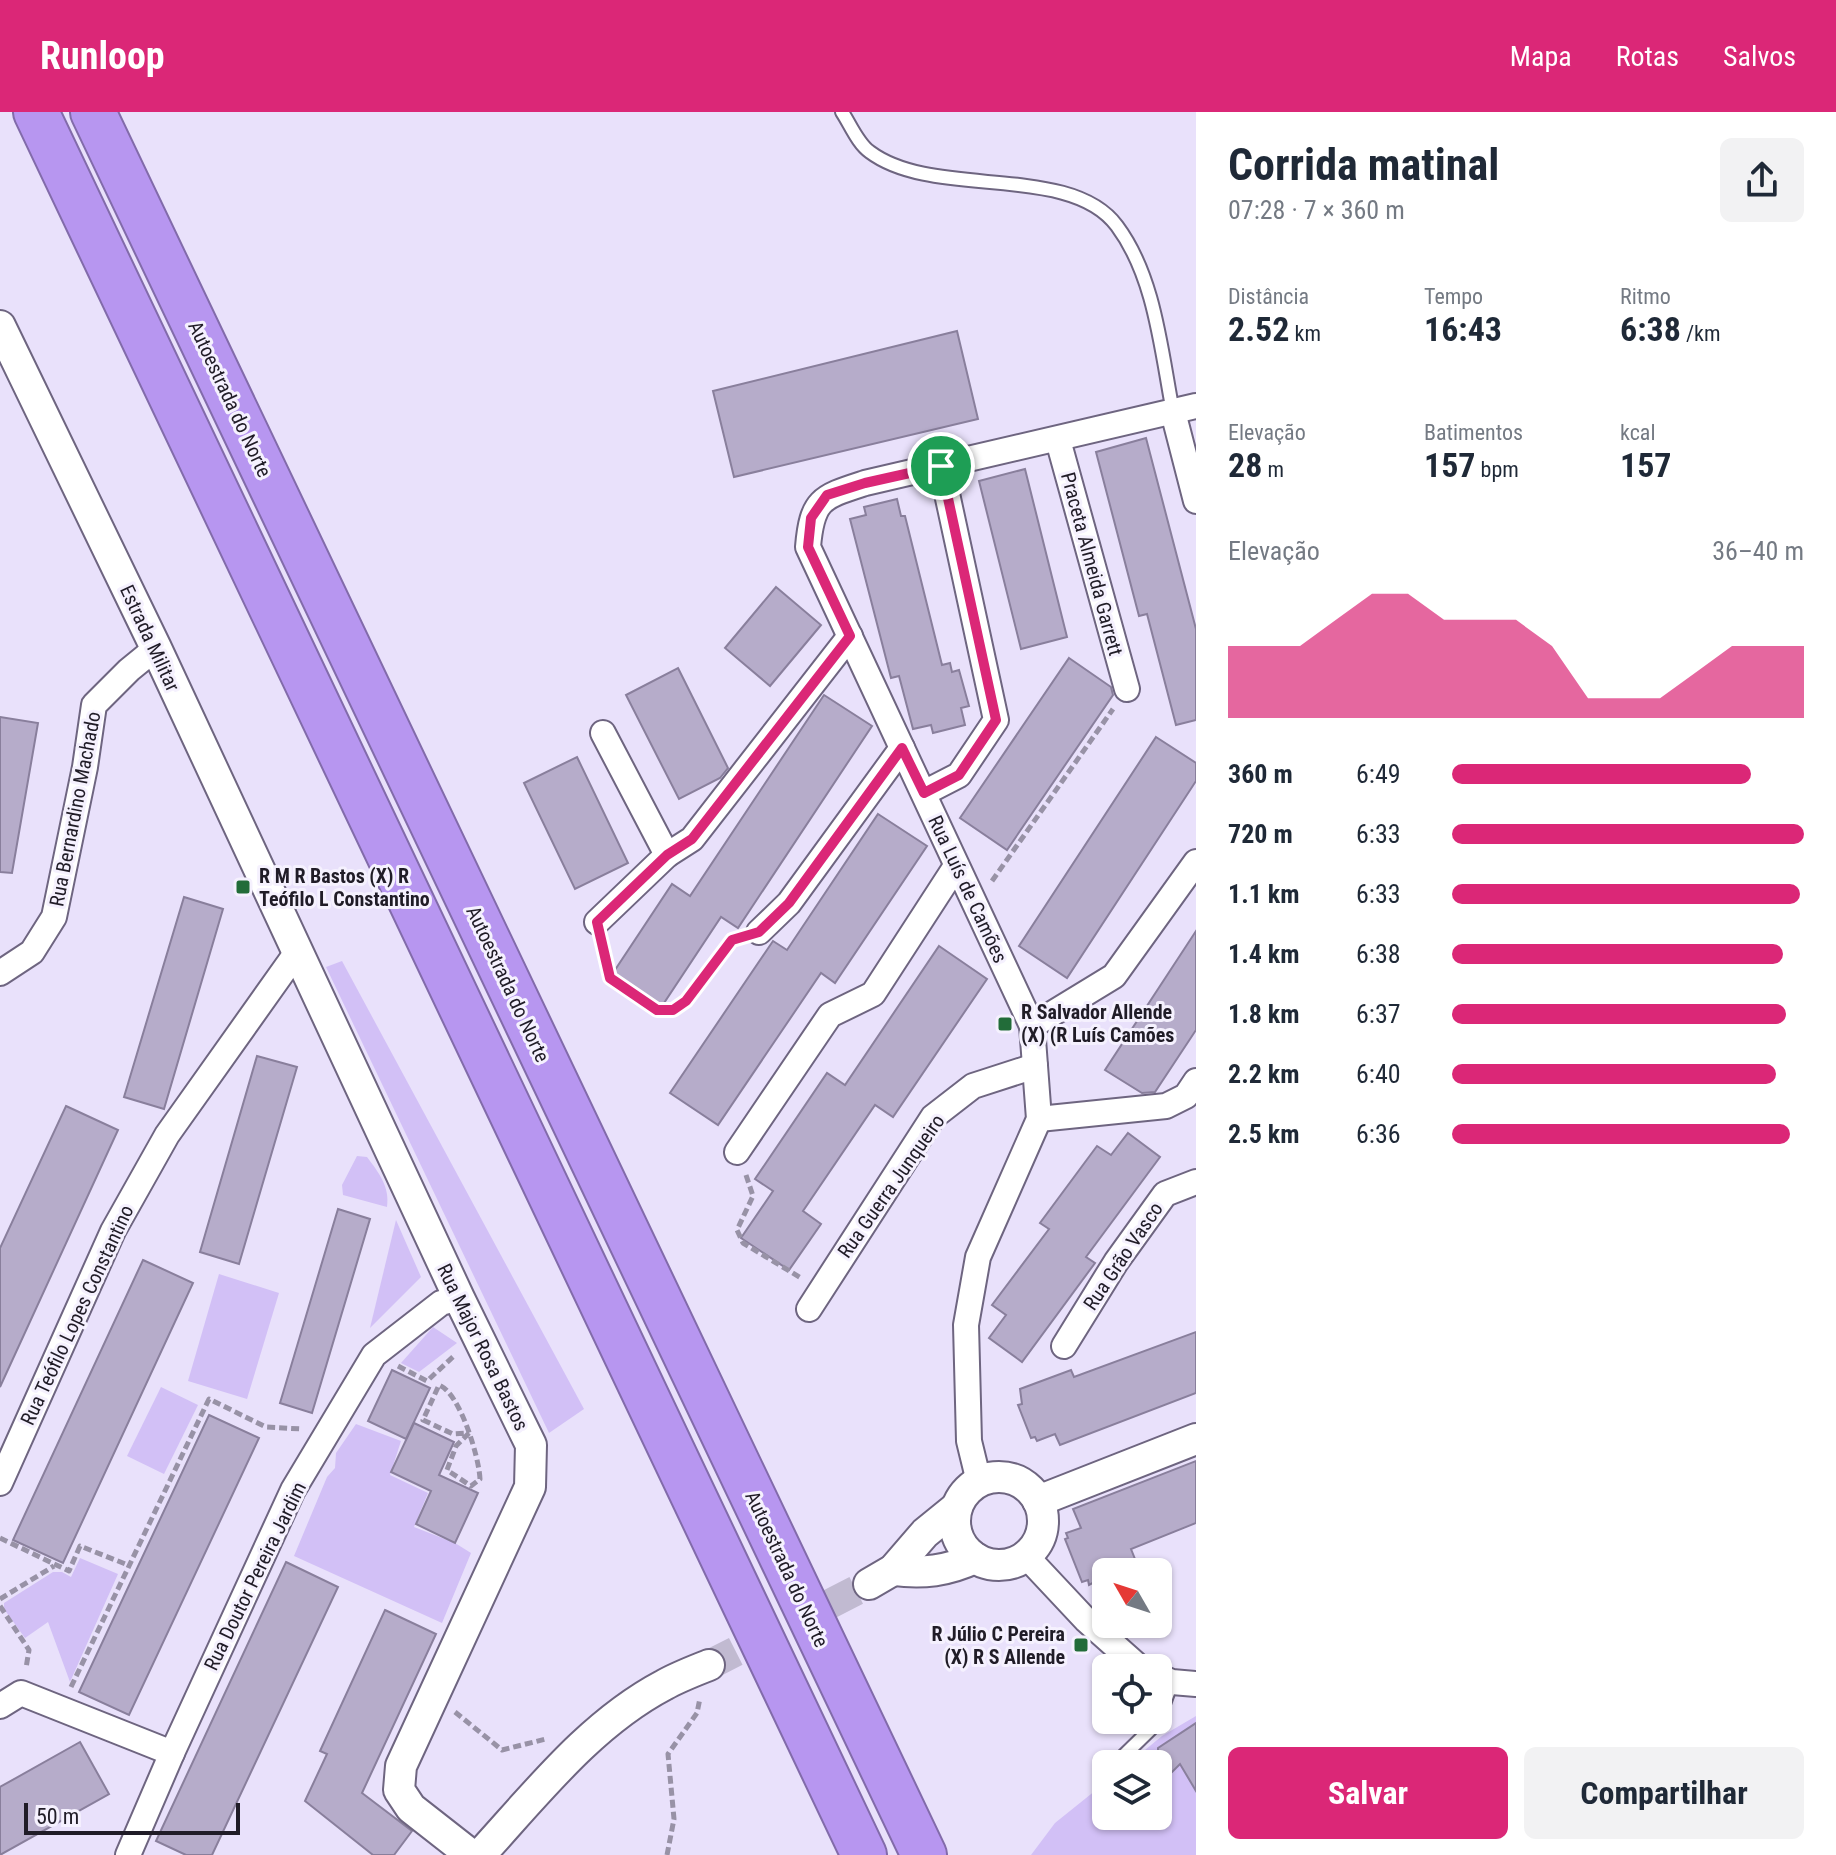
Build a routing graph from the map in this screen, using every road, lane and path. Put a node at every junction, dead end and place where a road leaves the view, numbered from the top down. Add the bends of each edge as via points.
1 (36, 112) edge
2 (93, 112) edge
3 (842, 112) edge
4 (0, 326) edge
5 (1184, 409) edge
6 (1058, 440) junction
7 (941, 466) junction
8 (1196, 501) edge
9 (850, 636) junction
10 (156, 648) junction
11 (1127, 689) joint
12 (603, 733) dead end
13 (902, 748) junction
14 (924, 793) junction
15 (667, 855) junction
16 (1196, 862) edge
17 (956, 866) junction
18 (975, 906) junction
19 (597, 922) joint
20 (759, 932) joint
21 (297, 952) junction
22 (0, 973) edge
23 (1032, 1026) junction
24 (1035, 1066) junction
25 (1196, 1081) edge
26 (1039, 1119) junction
27 (737, 1152) joint
28 (1196, 1182) edge
29 (788, 1272) dead end
30 (459, 1298) junction
31 (809, 1309) dead end
32 (479, 1340) junction
33 (1064, 1346) dead end
34 (374, 1355) junction
35 (427, 1381) junction
36 (439, 1385) junction
37 (331, 1431) junction
38 (469, 1433) junction
39 (1196, 1439) edge
40 (979, 1482) junction
41 (0, 1483) edge
42 (1038, 1501) junction
43 (957, 1507) junction
44 (0, 1538) edge
45 (1026, 1556) junction
46 (975, 1558) junction
47 (128, 1565) junction
48 (54, 1566) junction
49 (0, 1599) edge
50 (0, 1606) edge
51 (29, 1650) dead end
52 (1123, 1654) edge
53 (709, 1665) joint
54 (1175, 1681) edge
55 (433, 1694) junction
56 (0, 1706) edge
57 (60, 1710) junction
58 (554, 1737) dead end
59 (1129, 1750) edge
60 (172, 1753) junction
61 (128, 1855) edge
62 (471, 1855) edge
63 (480, 1855) edge
64 (667, 1855) edge
65 (864, 1855) edge
66 (924, 1855) edge

1 - 65 highway
2 - 66 highway, Autoestrada do Norte
3 - 5 lane via 867,151 899,169 1083,199 1115,223 1144,275
4 - 10 street, Estrada Militar
5 - 6 street, Rua Luís de Camões
5 - 8 street
6 - 7 street, Rua Luís de Camões
6 - 11 street, Praceta Almeida Garrett
7 - 9 street, Rua Luís de Camões via 827,495 811,518 808,547
7 - 14 street via 996,720 959,775
9 - 13 street, Rua Luís de Camões
9 - 15 street via 692,839
10 - 21 street, Estrada Militar
10 - 22 street, Rua Bernardino Machado via 94,705 54,917 32,952
11 - 18 path
12 - 15 street
13 - 14 street, Rua Luís de Camões
13 - 20 street via 789,903
14 - 17 street, Rua Luís de Camões
15 - 19 street
16 - 23 street via 1114,976
17 - 18 street, Rua Luís de Camões
17 - 27 street via 873,994 830,1015
18 - 23 street, Rua Luís de Camões
19 - 20 path via 610,978 657,1010 673,1010 686,1001 732,940
21 - 30 street, Rua Major Rosa Bastos
21 - 41 street, Rua Teófilo Lopes Constantino via 167,1135 113,1231
23 - 24 street, Rua Luís de Camões
24 - 26 street, Rua Luís de Camões
24 - 31 street, Rua Guerra Junqueiro via 973,1086 933,1117
25 - 26 street via 1186,1096 1166,1106
26 - 40 street, Rua Luís de Camões via 978,1257 966,1325 969,1441
27 - 29 path via 753,1196 737,1230 743,1243
28 - 33 street, Rua Grão Vasco via 1165,1194
30 - 32 street, Rua Major Rosa Bastos
30 - 34 street, Rua Doutor Pereira Jardim via 441,1303
32 - 35 path via 453,1355
32 - 55 street, Rua Major Rosa Bastos via 531,1445 530,1487
34 - 35 path
34 - 37 street, Rua Doutor Pereira Jardim
35 - 36 path
36 - 38 path via 446,1388
36 - 38 path via 423,1420 453,1434
37 - 47 path via 266,1427 209,1399
37 - 60 street, Rua Doutor Pereira Jardim via 293,1490
38 - 38 path via 480,1458 480,1479 471,1486 447,1470 456,1446
39 - 42 street
40 - 42 street via 1006,1478 1030,1490
40 - 43 street
42 - 45 street via 1040,1537
43 - 46 street via 955,1530
43 - 46 street via 881,1577 924,1574
44 - 48 path
45 - 46 street via 1000,1565
45 - 52 street
47 - 48 path via 80,1546 69,1571
47 - 57 path
48 - 49 path
50 - 51 path
53 - 63 street via 663,1685 581,1747
53 - 64 path via 697,1713 668,1754 674,1819
54 - 59 lane via 1157,1723
55 - 58 path via 502,1750
55 - 62 street, Rua Major Rosa Bastos via 401,1766 399,1790 411,1808
56 - 57 street via 21,1693
57 - 60 street
60 - 61 street, Rua Doutor Pereira Jardim

